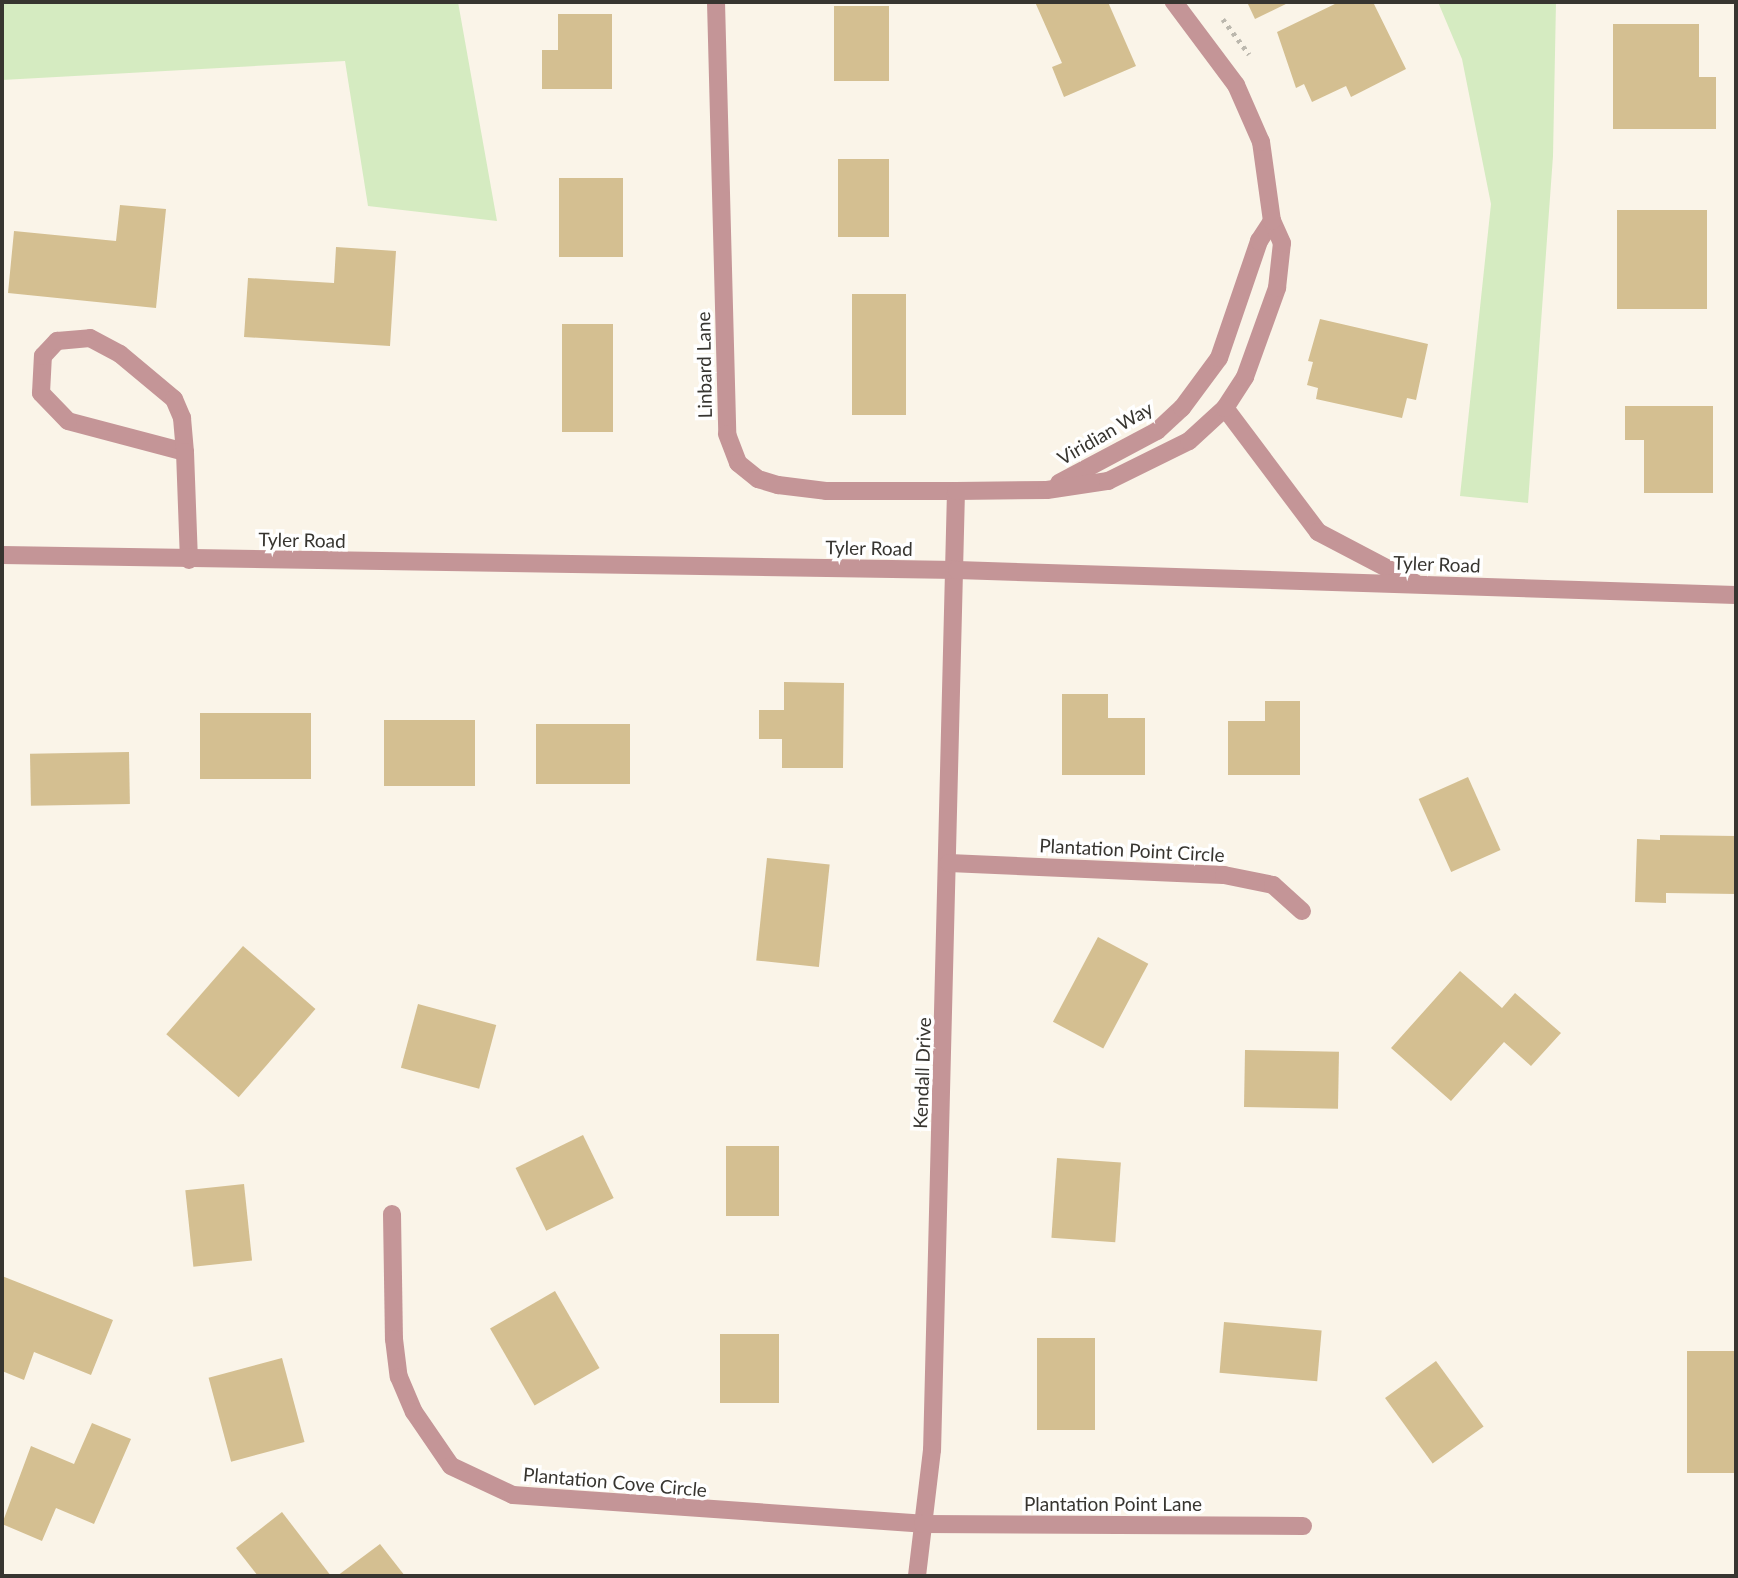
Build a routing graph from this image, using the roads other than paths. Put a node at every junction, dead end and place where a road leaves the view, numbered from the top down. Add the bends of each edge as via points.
1 (716, 2) edge
2 (1174, 2) edge
3 (1272, 222) junction
4 (1225, 408) junction
5 (185, 452) junction
6 (1047, 490) junction
7 (956, 491) junction
8 (2, 555) edge
9 (190, 560) junction
10 (957, 570) junction
11 (1418, 585) junction
12 (1736, 595) edge
13 (949, 863) junction
14 (1303, 911) dead end
15 (392, 1214) dead end
16 (923, 1524) junction
17 (1303, 1526) dead end
18 (917, 1576) edge

1 - 7 street, Linbard Lane via 727,434 738,463 758,479 778,485 825,491
2 - 3 street, Viridian Way via 1237,85 1261,142
3 - 4 street, Viridian Way via 1282,243 1277,288 1245,377
3 - 6 street, Viridian Way via 1259,241 1219,358 1182,408 1157,431
4 - 6 street, Viridian Way via 1189,441 1151,464 1108,481
4 - 11 street via 1318,532
5 - 5 street via 174,399 120,354 90,338 57,341 43,356 41,393 68,421
5 - 9 street
6 - 7 street, Viridian Way
7 - 10 street
8 - 9 street, Tyler Road
9 - 10 street, Tyler Road
10 - 11 street, Tyler Road
10 - 13 street, Kendall Drive
11 - 12 street, Tyler Road
13 - 14 street, Plantation Point Circle via 1224,875 1273,884
13 - 16 street, Kendall Drive via 932,1450
15 - 16 street, Plantation Cove Circle via 399,1377 414,1412 451,1466 513,1495
16 - 17 street, Plantation Point Lane
16 - 18 street, Kendall Drive

